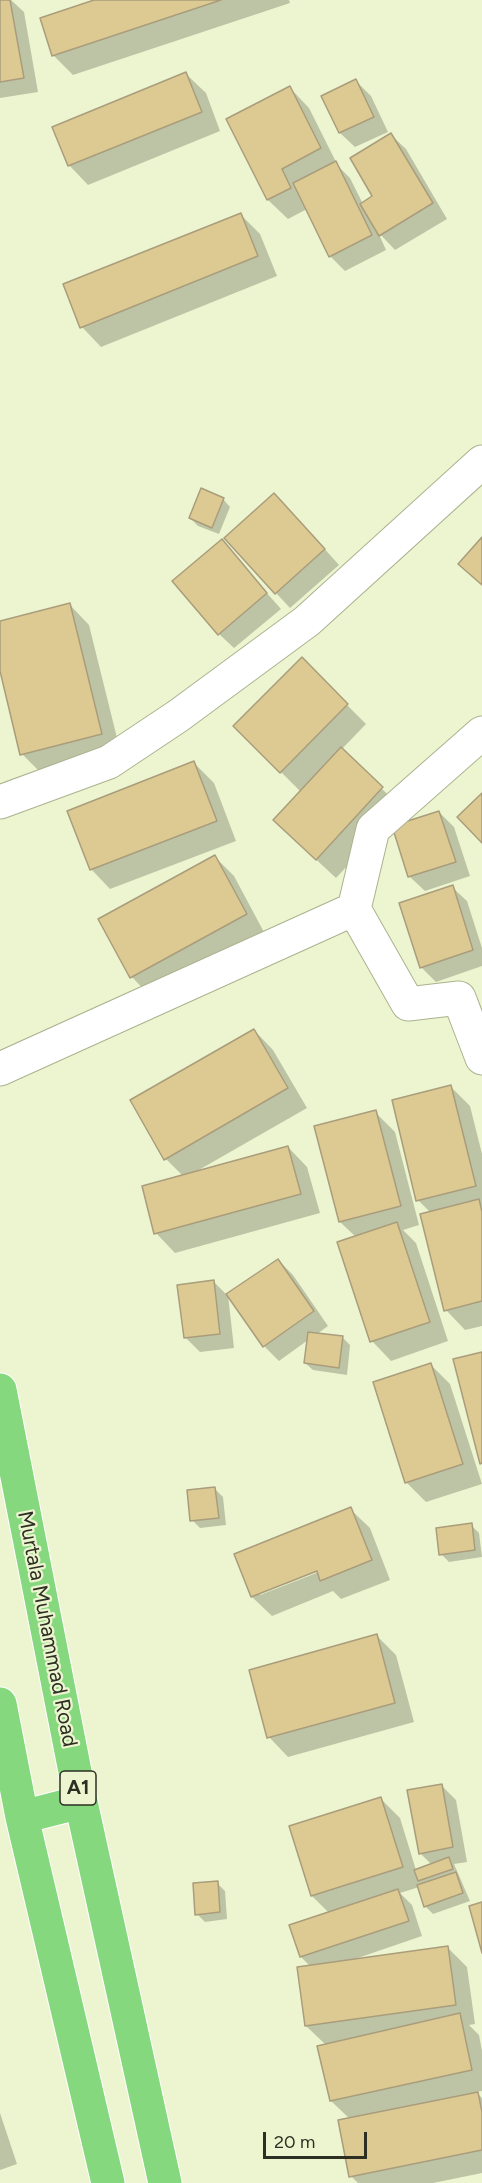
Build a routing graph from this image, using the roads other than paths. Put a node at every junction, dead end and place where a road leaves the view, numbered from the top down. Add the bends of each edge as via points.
1 (482, 462) edge
2 (482, 733) edge
3 (0, 802) edge
4 (354, 909) junction
5 (482, 1058) edge
6 (0, 1069) edge
7 (0, 1390) edge
8 (0, 1704) edge
9 (81, 1802) junction
10 (22, 1817) junction
11 (108, 2183) edge
12 (165, 2183) edge

1 - 3 street via 307,621 178,716 109,762
2 - 4 street via 373,829
4 - 5 street via 408,1004 459,998
4 - 6 street
7 - 9 highway, Murtala Muhammad Road / A1
8 - 10 highway
9 - 10 highway
9 - 12 highway, Murtala Muhammad Road / A1
10 - 11 highway

